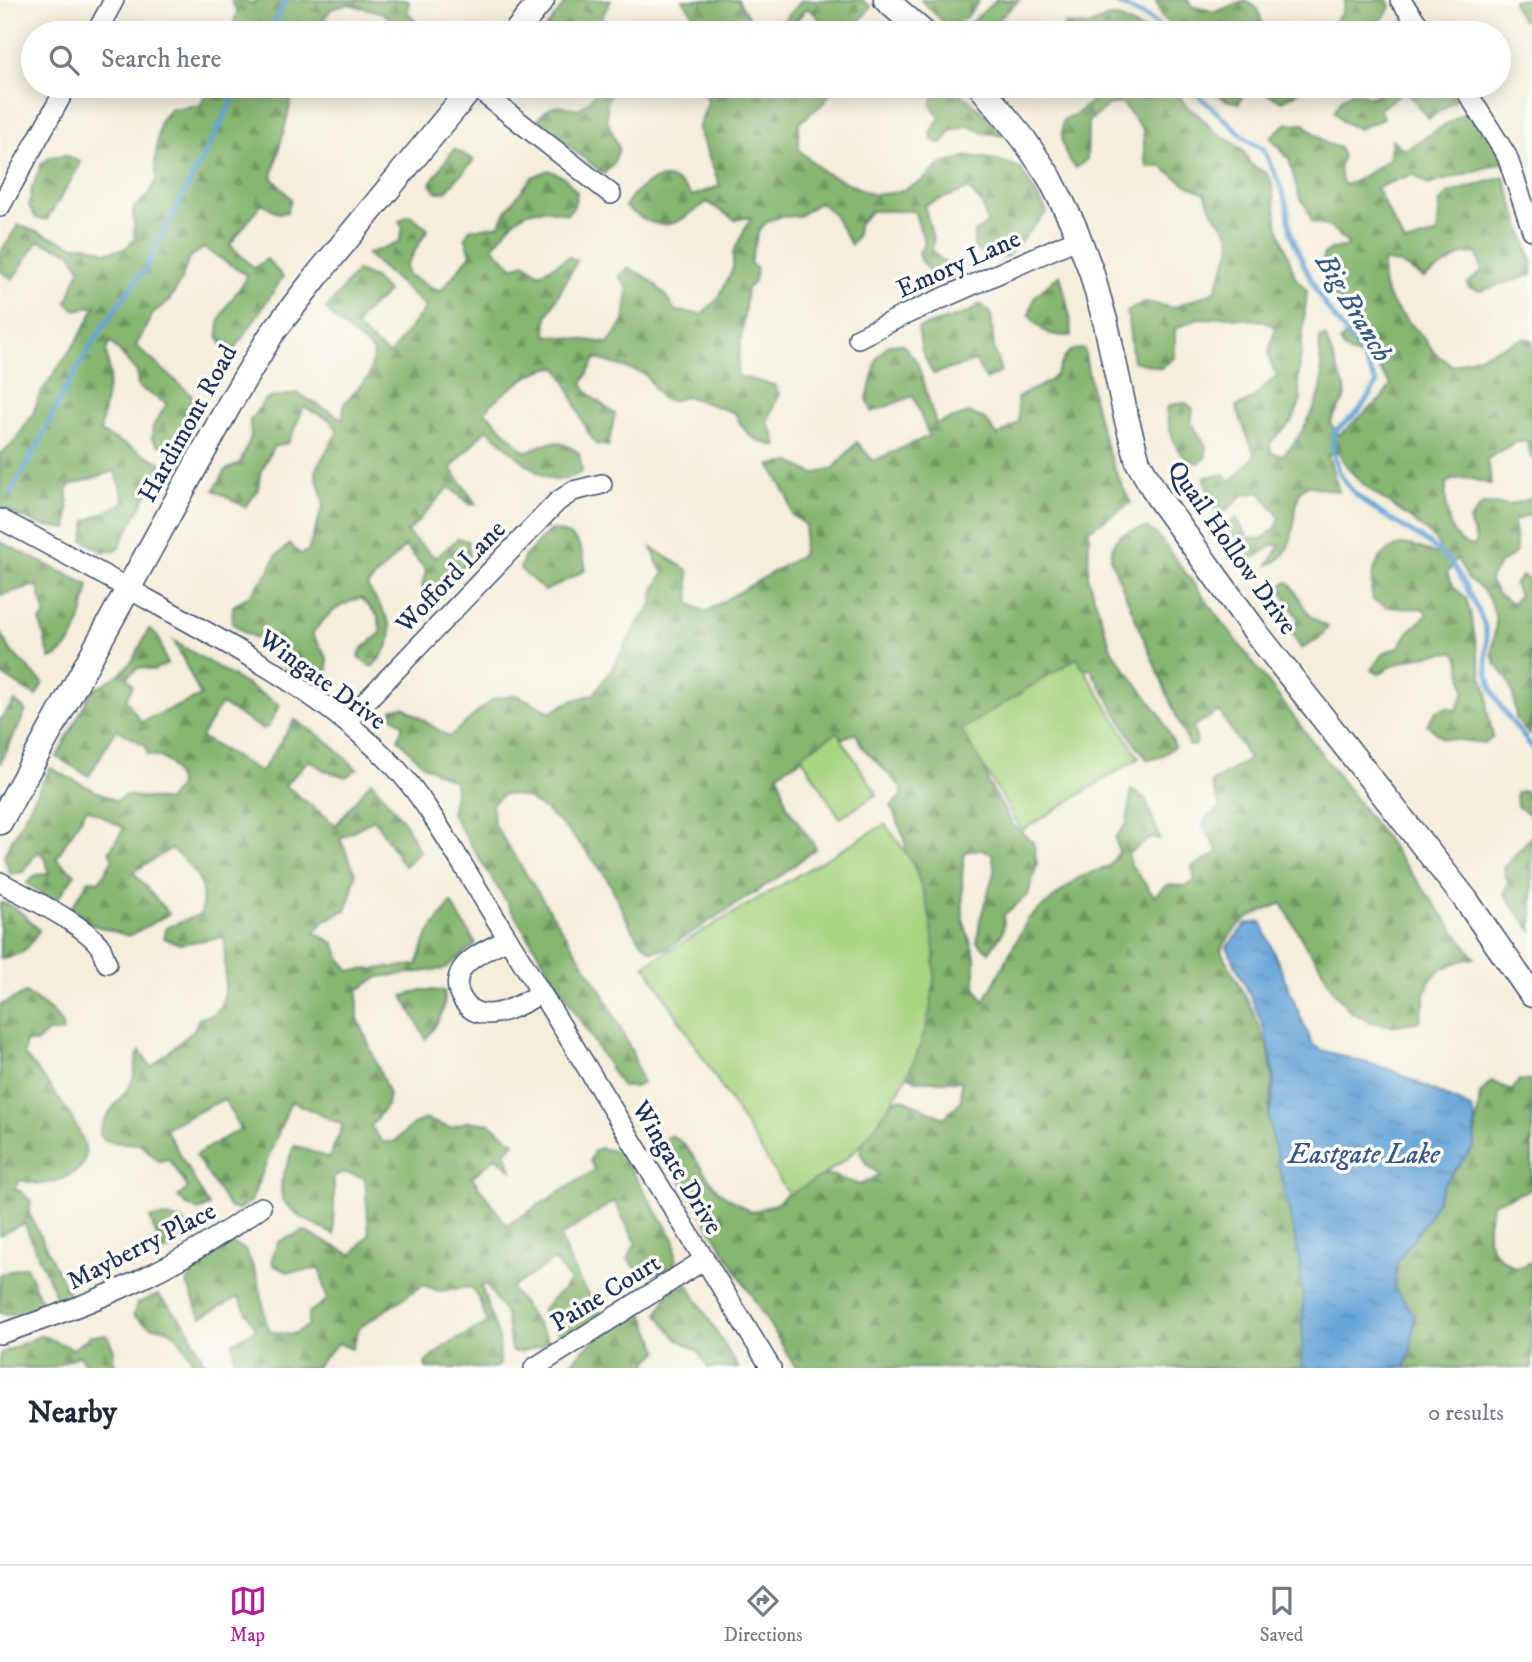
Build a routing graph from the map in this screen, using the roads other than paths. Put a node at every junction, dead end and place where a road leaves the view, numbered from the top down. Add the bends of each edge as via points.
1 (114, 0) edge
2 (542, 0) edge
3 (886, 0) edge
4 (1400, 0) edge
5 (103, 21) edge
6 (525, 21) edge
7 (910, 21) edge
8 (1416, 21) edge
9 (60, 98) edge
10 (463, 98) edge
11 (488, 98) edge
12 (991, 98) edge
13 (1471, 98) edge
14 (611, 194) dead end
15 (0, 207) edge
16 (1532, 230) edge
17 (1079, 238) junction
18 (858, 338) dead end
19 (602, 484) dead end
20 (0, 519) edge
21 (128, 589) junction
22 (346, 722) junction
23 (0, 822) edge
24 (0, 882) edge
25 (508, 939) junction
26 (107, 963) dead end
27 (541, 993) junction
28 (1532, 995) edge
29 (261, 1207) dead end
30 (704, 1260) junction
31 (0, 1334) edge
32 (534, 1368) edge
33 (771, 1368) edge

1 - 5 street
2 - 6 street
3 - 7 street
4 - 8 street
9 - 15 street
10 - 21 street, Hardimont Road via 271,335
11 - 14 street
12 - 17 street, Quail Hollow Drive via 1050,178
13 - 16 street via 1507,156
17 - 18 street, Emory Lane
17 - 28 street, Quail Hollow Drive via 1106,324 1138,462 1158,497 1258,635 1466,900
19 - 22 street, Wofford Lane via 573,491 557,502
20 - 21 street, Wingate Drive
21 - 22 street, Wingate Drive via 238,649
21 - 23 street, Hardimont Road
22 - 25 street, Wingate Drive via 395,767 422,802
24 - 26 street via 90,937
25 - 27 street, Wingate Drive
25 - 27 street via 463,968 457,981 460,995 481,1014 495,1014
27 - 30 street, Wingate Drive
29 - 31 street, Mayberry Place via 226,1233 122,1290
30 - 32 street, Paine Court
30 - 33 street, Wingate Drive

